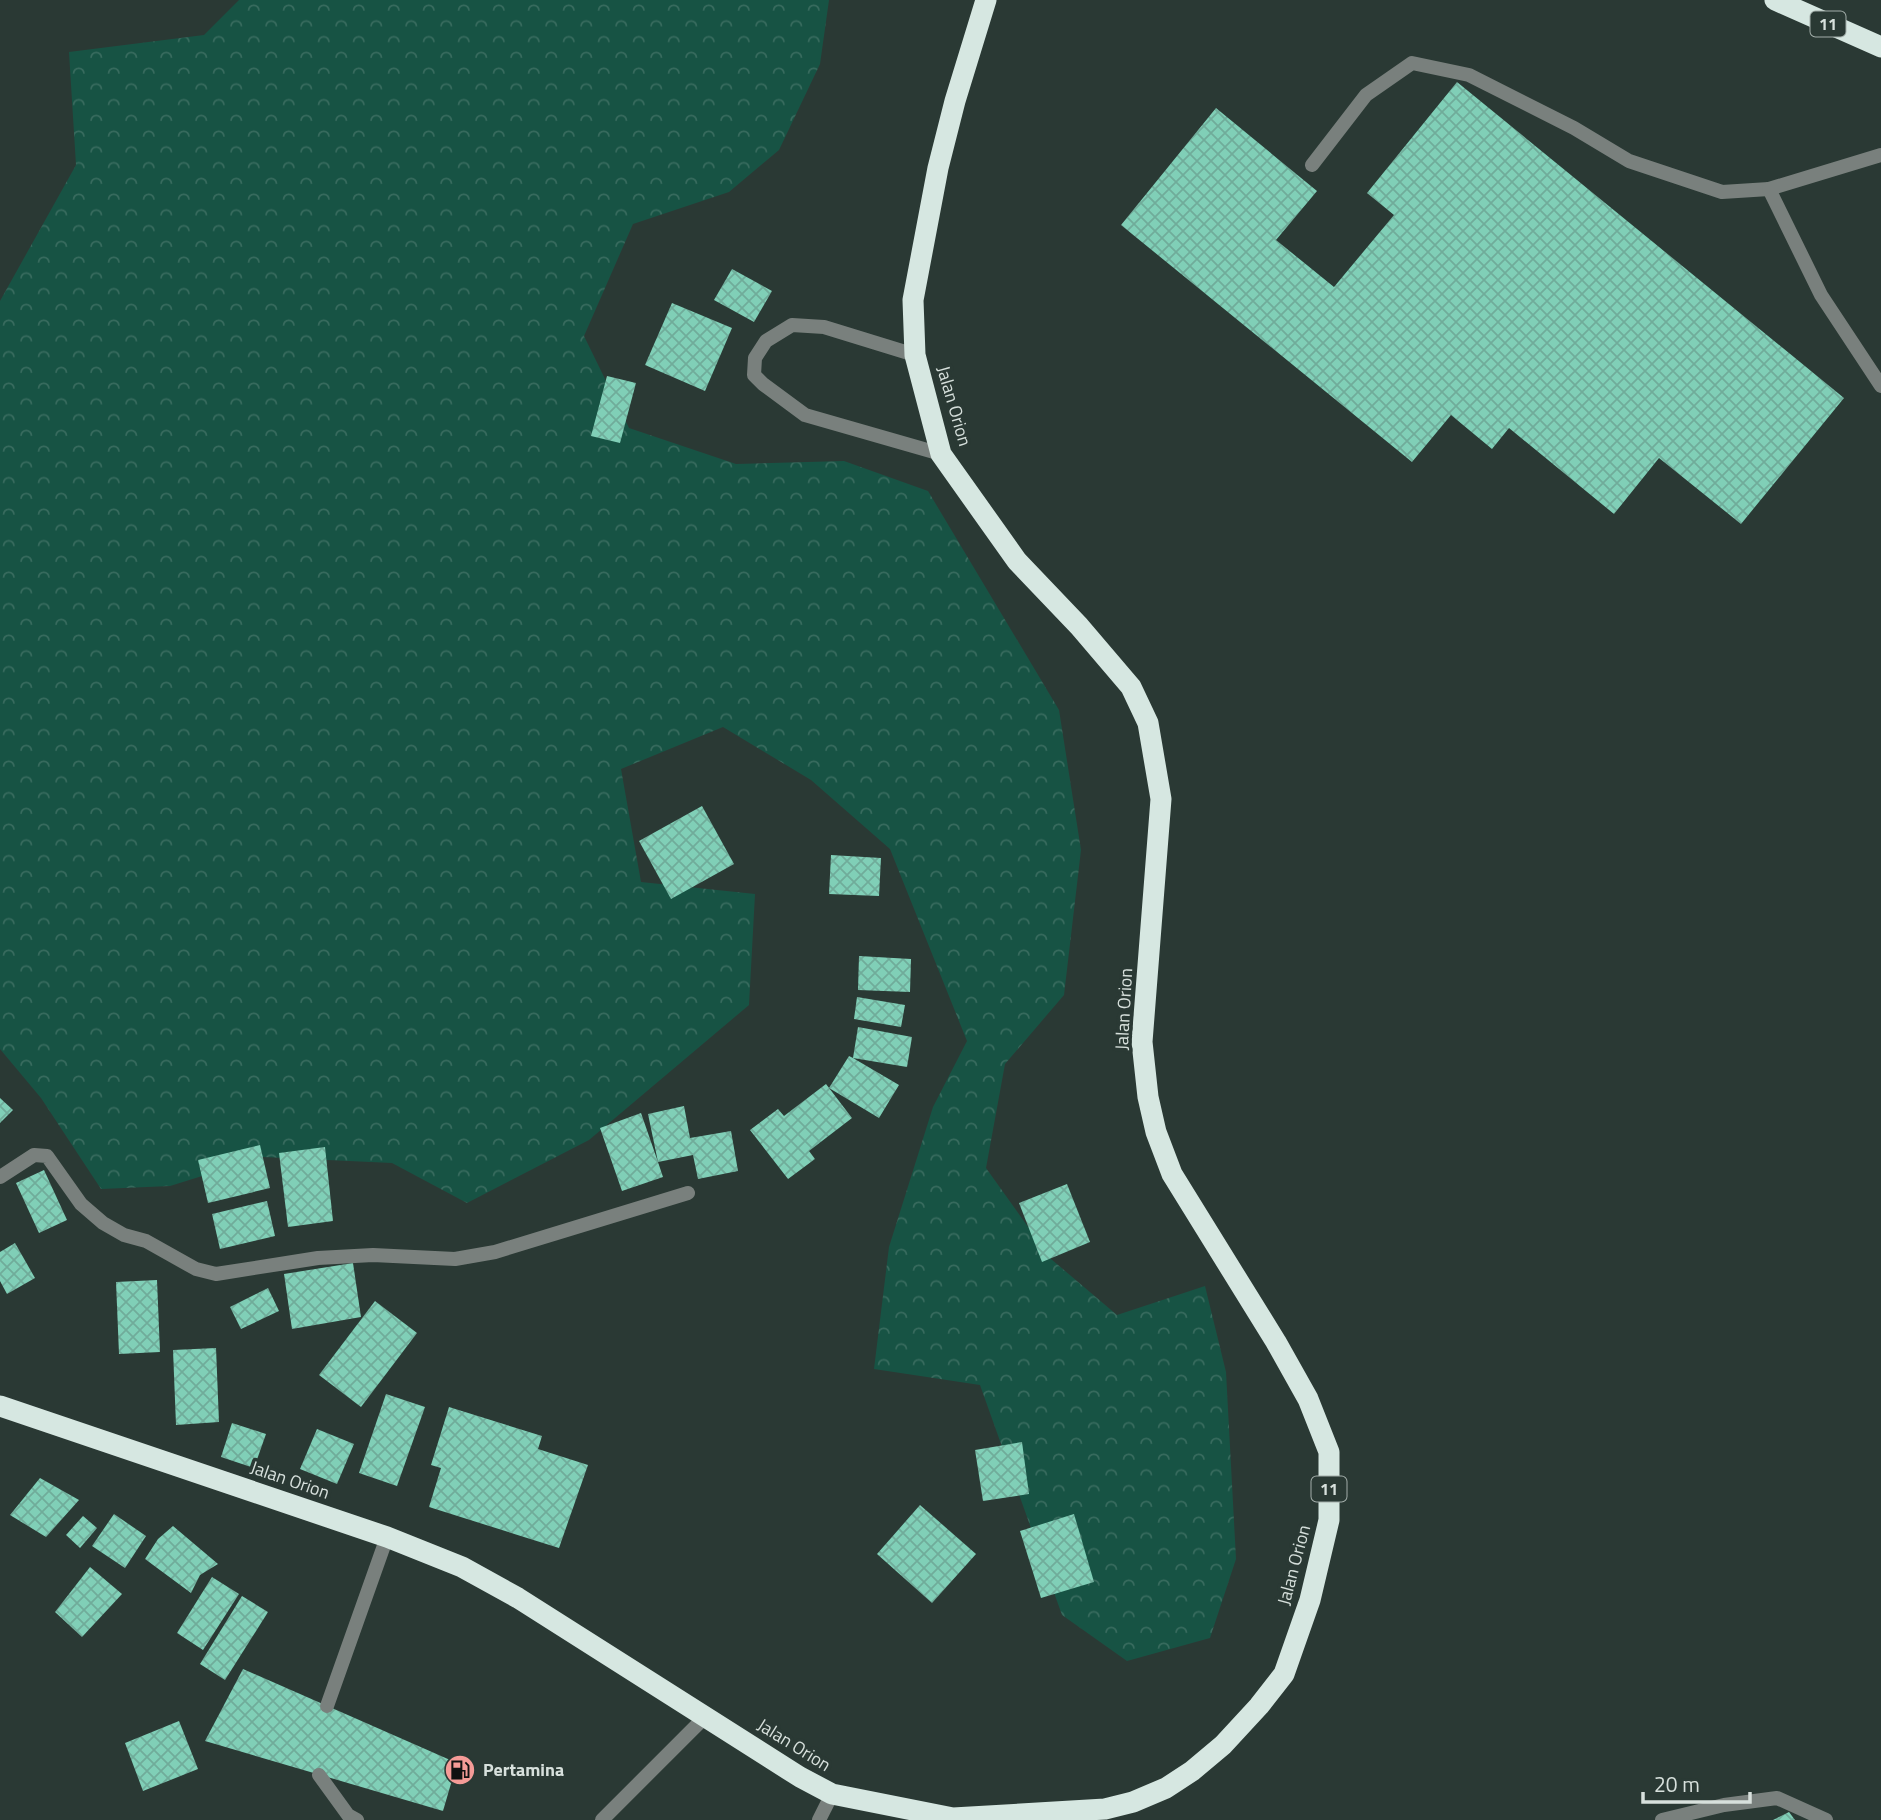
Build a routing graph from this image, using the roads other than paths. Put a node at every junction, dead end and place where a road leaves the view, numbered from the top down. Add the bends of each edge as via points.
1 (986, 0) edge
2 (1775, 0) edge
3 (1881, 47) edge
4 (1881, 155) edge
5 (1312, 165) dead end
6 (1769, 189) junction
7 (915, 355) junction
8 (1881, 386) edge
9 (941, 454) junction
10 (0, 1177) edge
11 (688, 1194) dead end
12 (0, 1406) edge
13 (387, 1537) junction
14 (327, 1706) dead end
15 (706, 1716) junction
16 (319, 1775) dead end
17 (832, 1794) junction
18 (953, 1819) edge
19 (357, 1820) edge
20 (601, 1820) edge
21 (819, 1820) edge
22 (1662, 1820) edge
23 (1826, 1820) edge

1 - 7 highway, Jalan Orion / 11 via 938,168 913,300
2 - 3 highway, 11
4 - 6 street
5 - 6 street via 1366,95 1412,63 1469,75 1629,161 1722,192
6 - 8 street via 1821,295
7 - 9 highway, Jalan Orion / 11
7 - 9 street via 824,327 792,325 766,341 755,358 754,375 806,415
9 - 18 highway, Jalan Orion / 11 via 1017,561 1130,687 1148,723 1161,799 1142,1042 1150,1108 1172,1174 1308,1399 1329,1452 1329,1520 1310,1600 1284,1674 1223,1745 1166,1788 1133,1802 1105,1809
10 - 11 street via 34,1155 47,1156 80,1204 103,1223 196,1269 216,1274 317,1258 455,1259 495,1252
12 - 13 highway, Jalan Orion / 11
13 - 14 street
13 - 15 highway, Jalan Orion / 11 via 496,1585
15 - 17 highway, Jalan Orion / 11
15 - 20 street
16 - 19 street via 348,1815
17 - 18 highway, Jalan Orion / 11
17 - 21 street
22 - 23 street via 1777,1798

